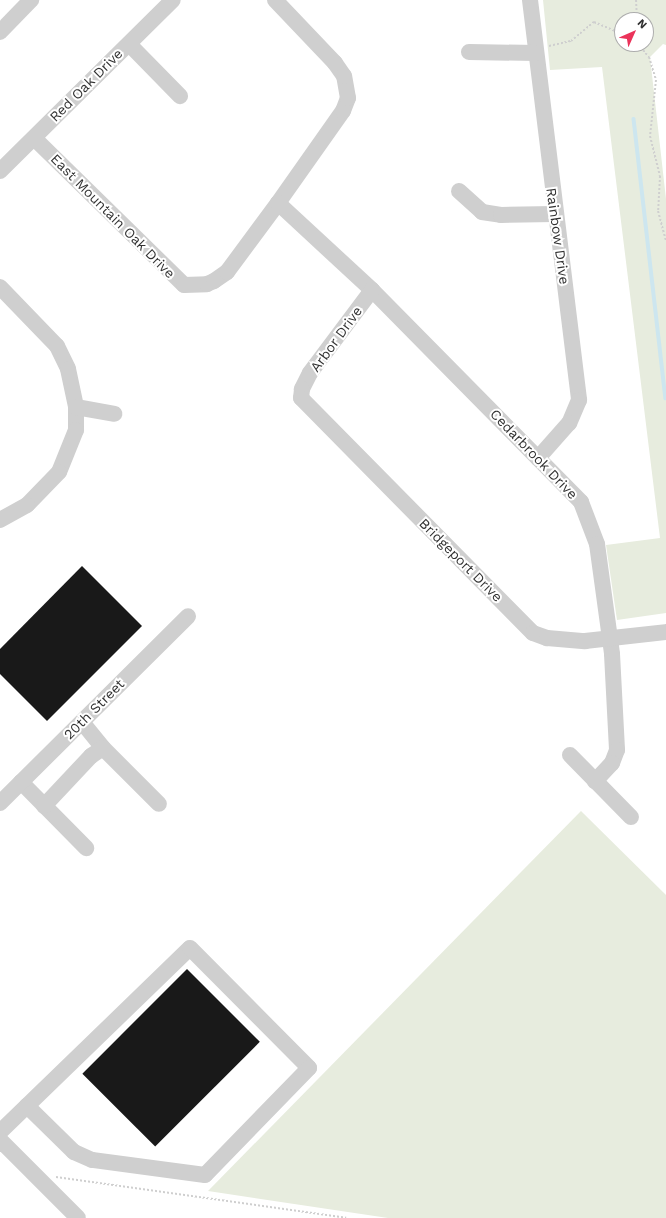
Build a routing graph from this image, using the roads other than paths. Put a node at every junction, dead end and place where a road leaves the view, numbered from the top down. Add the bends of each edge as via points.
1 (31, 0) edge
2 (173, 0) edge
3 (275, 0) edge
4 (530, 0) edge
5 (0, 32) edge
6 (129, 44) junction
7 (536, 50) junction
8 (469, 52) dead end
9 (180, 96) dead end
10 (34, 138) junction
11 (0, 171) edge
12 (459, 191) dead end
13 (278, 203) junction
14 (554, 214) junction
15 (0, 287) edge
16 (372, 290) junction
17 (302, 389) joint
18 (76, 407) junction
19 (114, 414) dead end
20 (538, 458) junction
21 (0, 520) edge
22 (188, 616) dead end
23 (666, 632) edge
24 (610, 639) junction
25 (82, 722) junction
26 (103, 748) junction
27 (570, 755) dead end
28 (595, 781) junction
29 (21, 782) junction
30 (0, 803) edge
31 (159, 804) dead end
32 (44, 806) junction
33 (631, 817) dead end
34 (86, 848) dead end
35 (27, 1106) junction
36 (1, 1141) edge
37 (78, 1218) edge

1 - 5 street
2 - 6 street, Red Oak Drive
3 - 13 street, East Mountain Oak Drive via 335,63 348,88 343,111
4 - 7 street, Rainbow Drive
6 - 9 street
6 - 10 street, Red Oak Drive
7 - 8 street
7 - 14 street, Rainbow Drive
10 - 11 street, Red Oak Drive
10 - 13 street, East Mountain Oak Drive via 184,285 207,284 226,272
12 - 14 street via 482,212 501,215
13 - 16 street, Cedarbrook Drive
14 - 20 street, Rainbow Drive via 579,400 569,423
15 - 18 street via 56,346 68,369
16 - 17 street, Arbor Drive
16 - 20 street, Cedarbrook Drive
17 - 24 street, Bridgeport Drive via 301,398 533,633 547,638 585,641
18 - 19 street
18 - 21 street via 76,430 58,472 27,505
20 - 24 street, Cedarbrook Drive via 581,502 590,518 597,544
22 - 25 street, 20th Street
23 - 24 street, Bridgeport Drive
24 - 28 street, Cedarbrook Drive via 617,750 612,763
25 - 26 street
25 - 29 street, 20th Street
26 - 31 street
26 - 32 street via 91,756
27 - 28 street
28 - 33 street
29 - 30 street, 20th Street
29 - 32 street
32 - 34 street
35 - 35 street via 74,1152 92,1160 204,1176 309,1068 190,948
35 - 36 street
36 - 37 street

